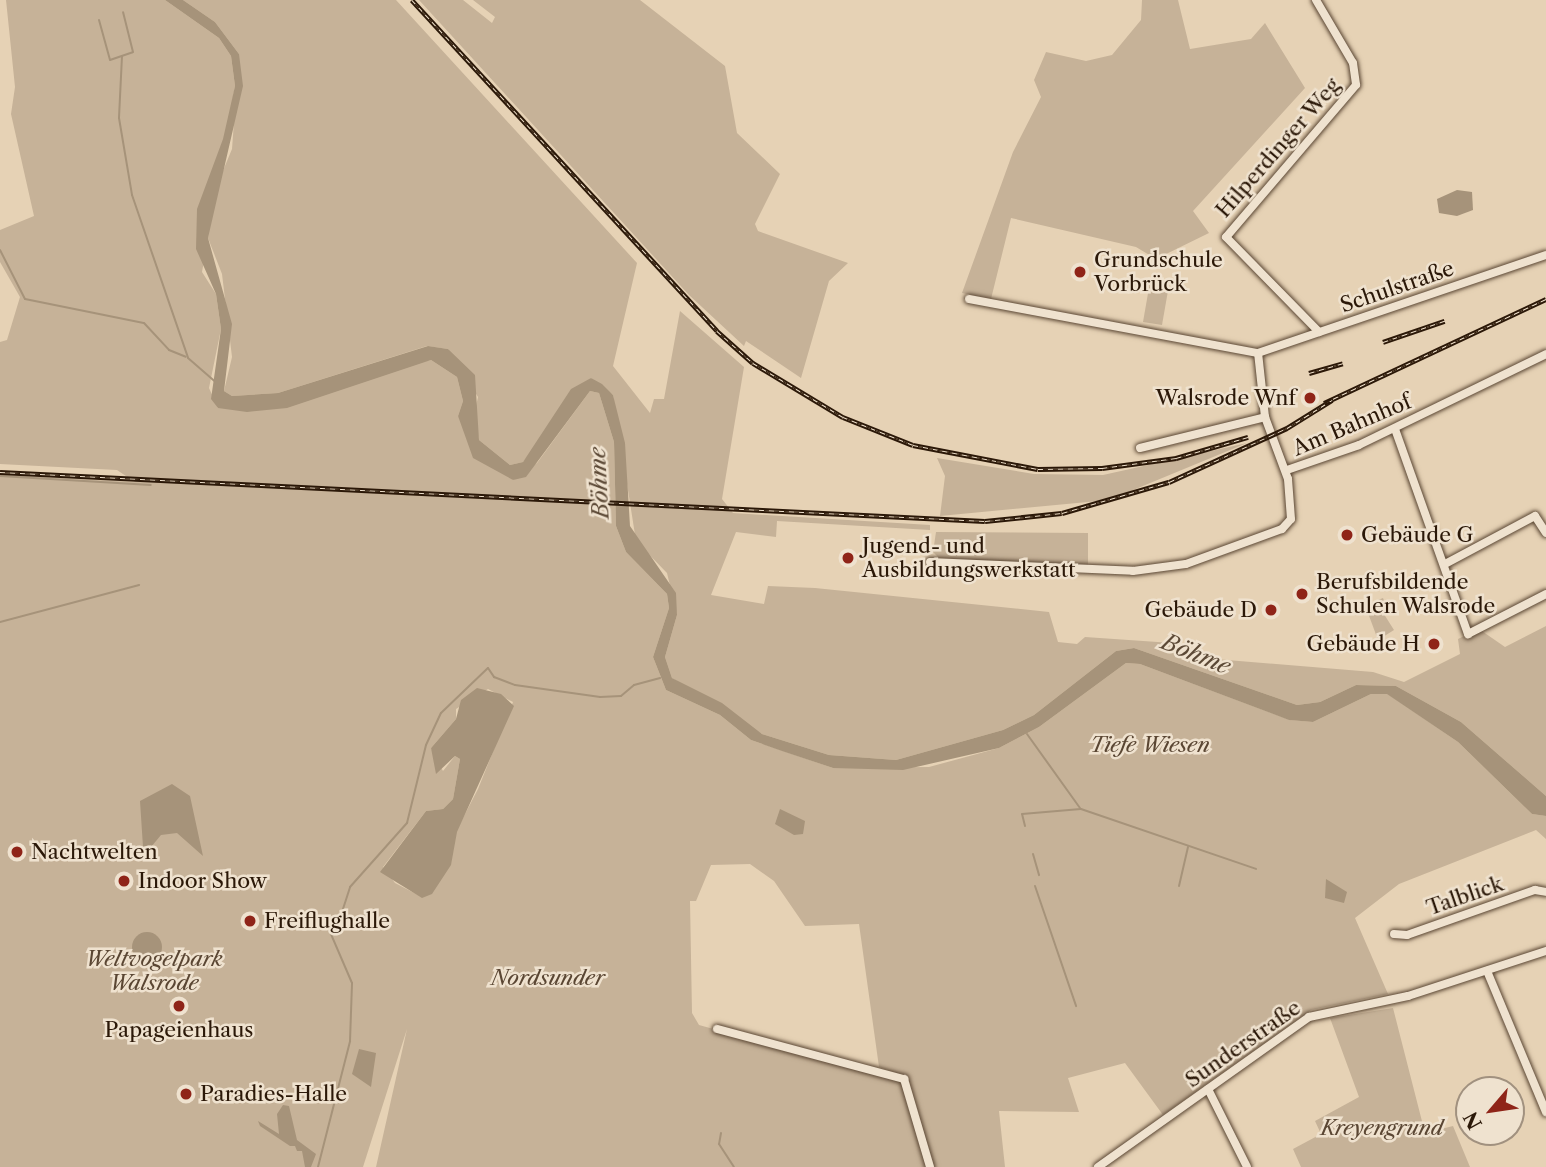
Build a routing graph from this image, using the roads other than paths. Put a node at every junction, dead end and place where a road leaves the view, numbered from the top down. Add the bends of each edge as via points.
1 (1316, 0) edge
2 (1546, 255) edge
3 (969, 299) dead end
4 (1319, 332) junction
5 (1258, 353) junction
6 (1546, 354) edge
7 (1265, 417) junction
8 (1395, 429) junction
9 (1140, 448) dead end
10 (1287, 470) junction
11 (1546, 533) edge
12 (930, 562) dead end
13 (1445, 564) junction
14 (1546, 594) edge
15 (1546, 892) edge
16 (1394, 934) dead end
17 (1546, 951) edge
18 (1487, 971) junction
19 (717, 1029) dead end
20 (1208, 1089) junction
21 (1546, 1112) edge
22 (930, 1167) edge
23 (1098, 1167) edge
24 (1247, 1167) edge

1 - 4 street, Hilperdinger Weg via 1353,63 1356,85 1226,237
2 - 4 street, Schulstraße
3 - 5 street
4 - 5 street, Schulstraße
5 - 7 street
6 - 8 street, Am Bahnhof
7 - 9 street
7 - 10 street
8 - 10 street, Am Bahnhof
8 - 13 street
10 - 12 street, Am Bahnhof via 1288,525 1186,564 1133,571
11 - 13 street via 1535,516
13 - 14 street via 1468,634
15 - 16 street, Talblick via 1535,890 1408,935
17 - 18 street, Sunderstraße
18 - 20 street, Sunderstraße via 1408,996 1309,1017
18 - 21 street
19 - 22 street via 904,1079
20 - 23 street, Sunderstraße
20 - 24 street

